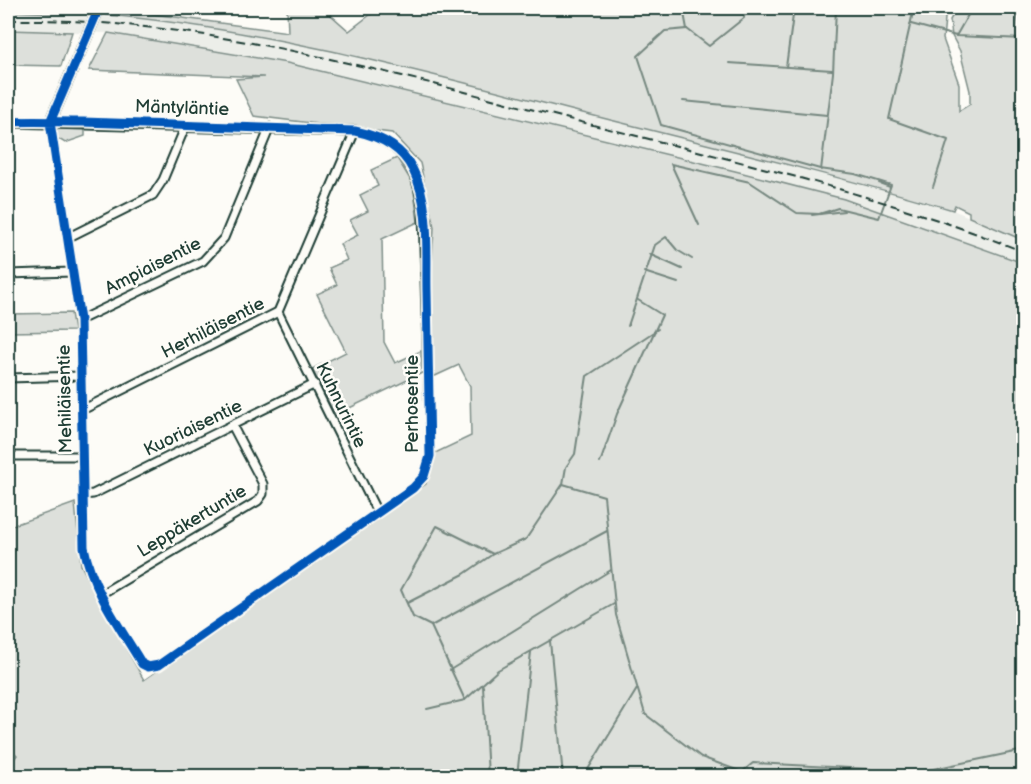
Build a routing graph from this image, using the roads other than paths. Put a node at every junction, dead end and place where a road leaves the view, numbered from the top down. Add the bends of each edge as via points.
1 (99, 8) edge
2 (8, 122) edge
3 (50, 122) junction
4 (186, 125) junction
5 (270, 127) junction
6 (355, 131) junction
7 (67, 238) junction
8 (72, 272) junction
9 (8, 274) edge
10 (278, 312) junction
11 (80, 320) junction
12 (81, 376) junction
13 (8, 378) edge
14 (315, 384) junction
15 (82, 410) junction
16 (232, 424) junction
17 (8, 456) edge
18 (82, 456) junction
19 (83, 495) junction
20 (377, 512) junction
21 (101, 594) junction
22 (142, 664) joint

1 - 3 street
2 - 3 street, Mäntyläntie
3 - 4 street, Mäntyläntie
3 - 7 street, Mehiläisentie
4 - 5 street, Mäntyläntie
4 - 7 street via 153,195
5 - 6 street, Mäntyläntie
5 - 11 street, Ampiaisentie via 224,238 214,251 203,261
6 - 10 street, Herhiläisentie
6 - 20 street, Perhosentie via 382,139 406,160 420,189 424,222 430,456 424,476 413,488
7 - 8 street, Mehiläisentie
8 - 9 street
8 - 11 street, Mehiläisentie
10 - 14 street, Kuhnurintie
10 - 15 street, Herhiläisentie
11 - 12 street, Mehiläisentie
12 - 13 street
12 - 15 street, Mehiläisentie
14 - 16 street, Kuoriaisentie
14 - 20 street, Kuhnurintie
15 - 18 street, Mehiläisentie
16 - 19 street, Kuoriaisentie via 93,494
16 - 21 street, Leppäkertuntie via 263,484 258,501
17 - 18 street
18 - 19 street, Mehiläisentie
19 - 21 street, Mehiläisentie via 84,547
20 - 22 street, Perhosentie via 159,665
21 - 22 street, Mehiläisentie

